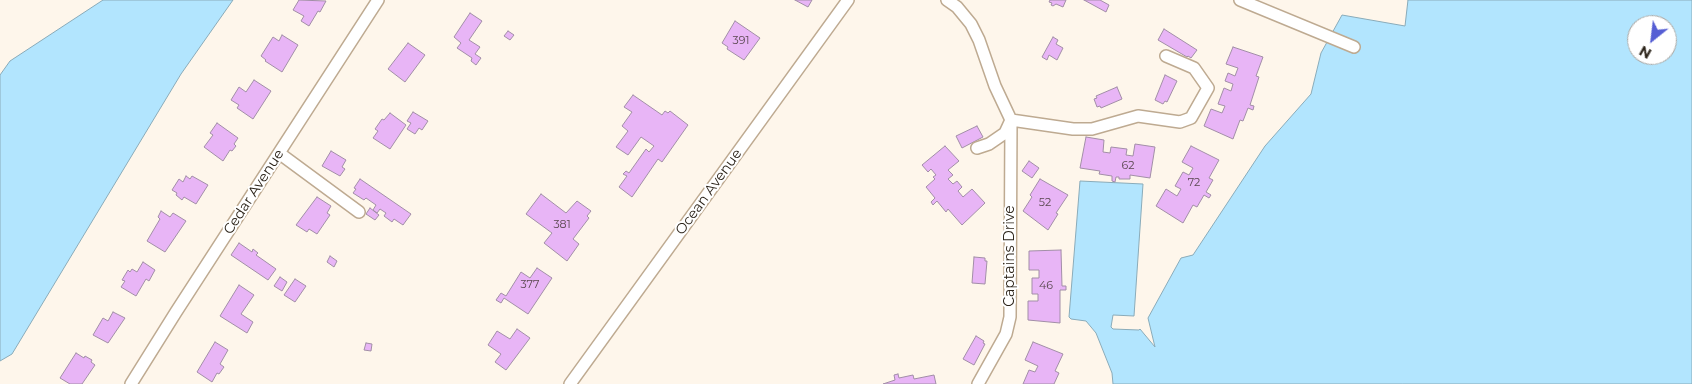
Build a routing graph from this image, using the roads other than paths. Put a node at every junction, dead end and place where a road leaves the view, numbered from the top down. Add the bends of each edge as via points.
1 (378, 0) edge
2 (848, 0) edge
3 (947, 0) edge
4 (1240, 0) edge
5 (1354, 47) dead end
6 (1166, 56) dead end
7 (1011, 120) junction
8 (977, 148) dead end
9 (279, 153) junction
10 (359, 212) dead end
11 (132, 384) edge
12 (570, 384) edge
13 (978, 384) edge

1 - 9 street, Cedar Avenue
2 - 12 street, Ocean Avenue
3 - 7 street, Captains Drive via 957,6 971,24
4 - 5 street
6 - 7 street via 1194,68 1208,88 1191,118 1180,122 1138,116 1092,128 1073,129
7 - 8 street via 1005,133
7 - 13 street, Captains Drive via 1010,317 1006,334
9 - 10 street
9 - 11 street, Cedar Avenue

